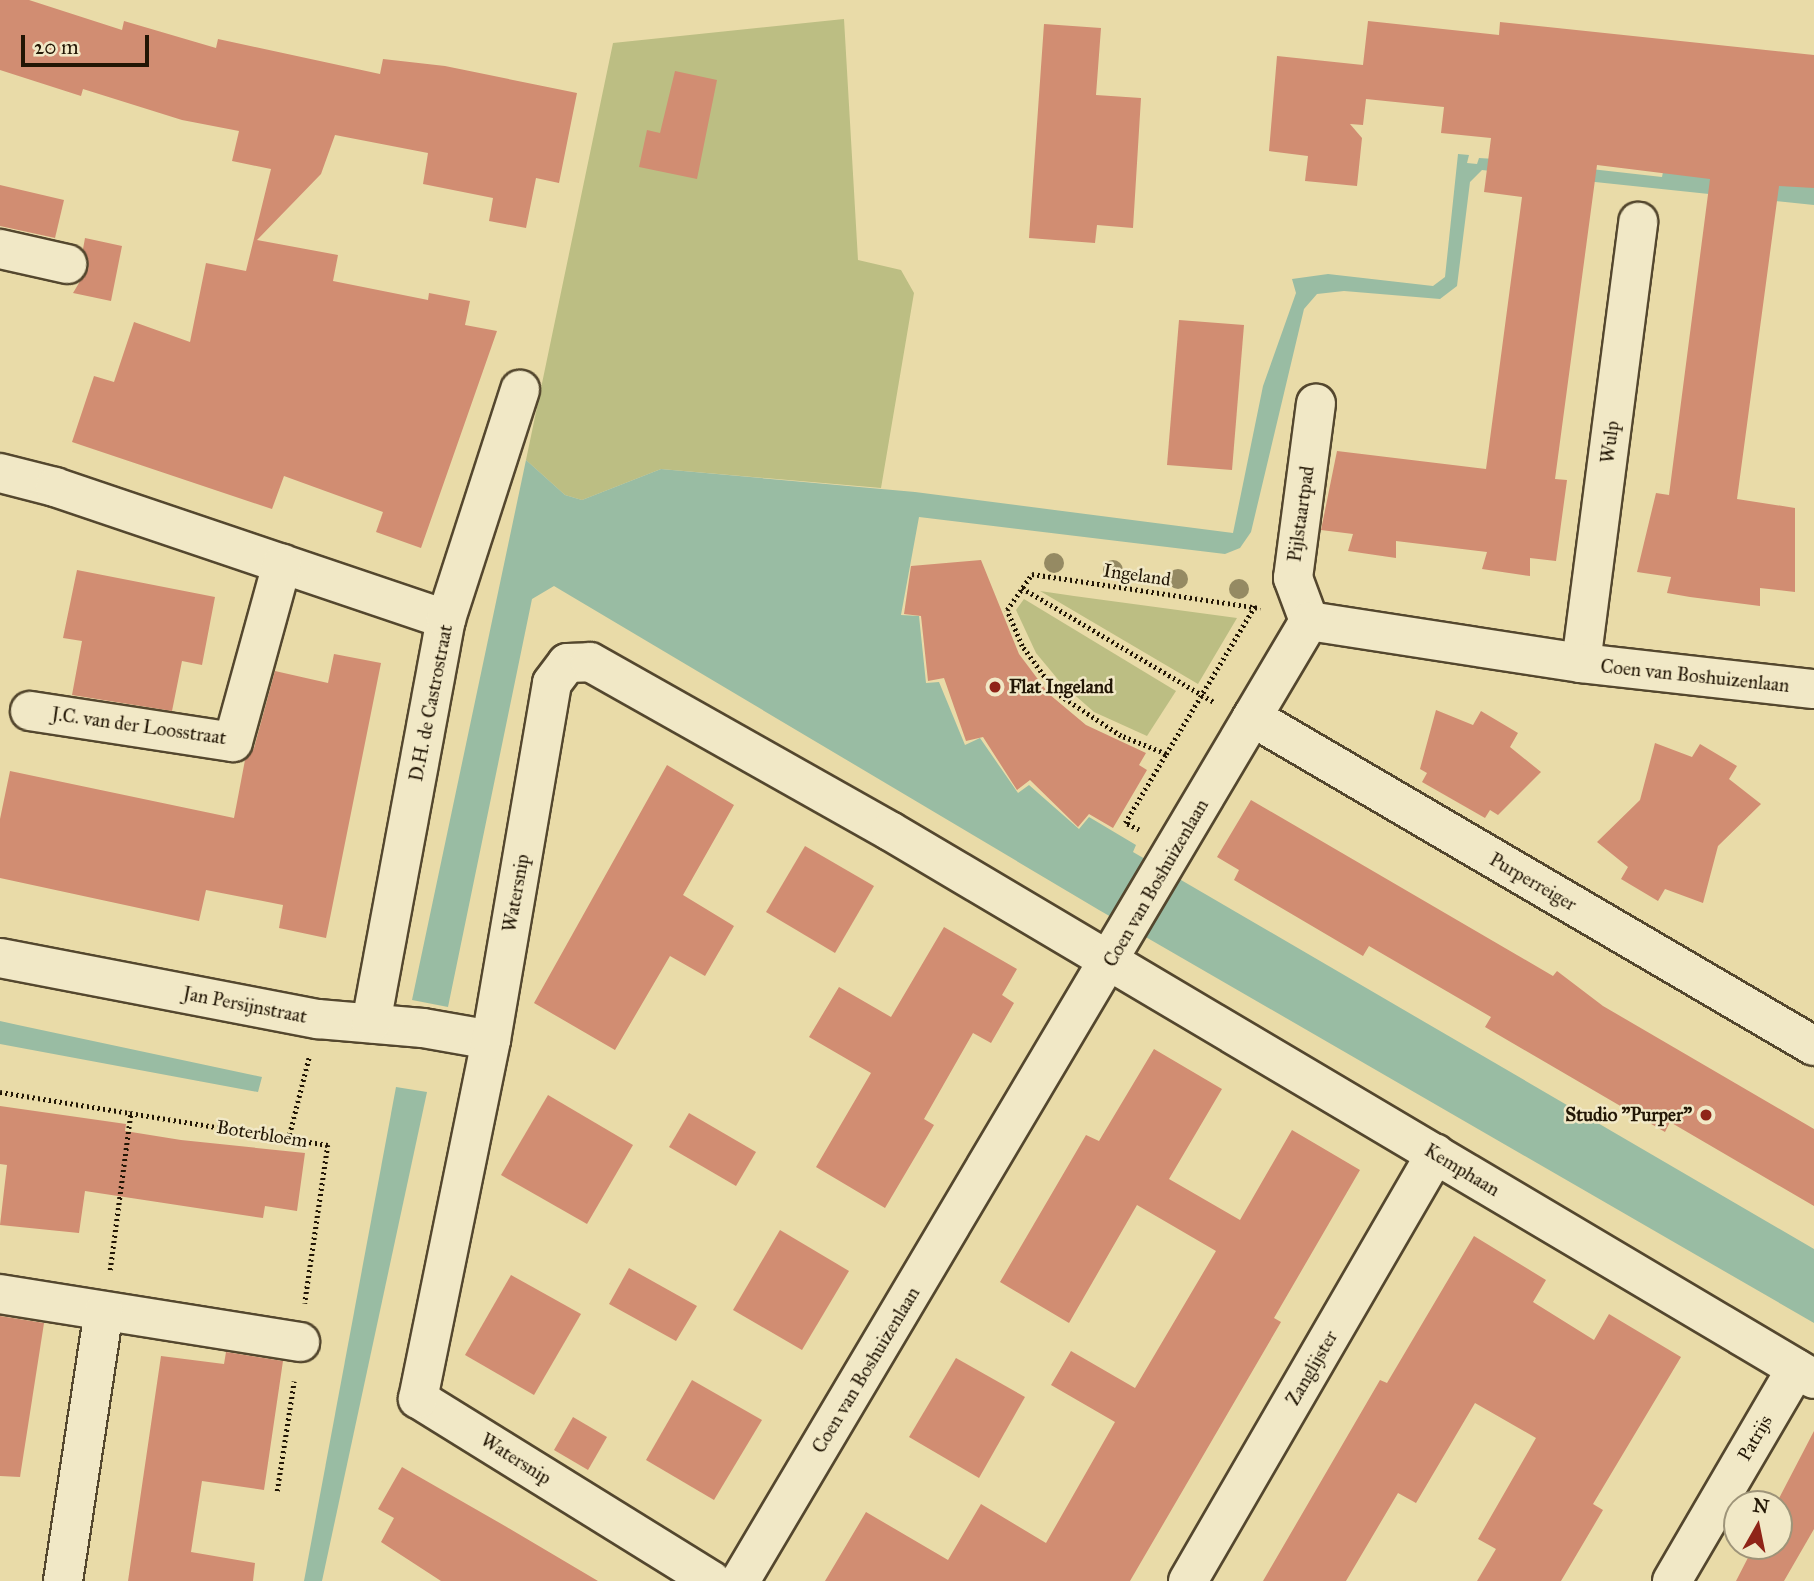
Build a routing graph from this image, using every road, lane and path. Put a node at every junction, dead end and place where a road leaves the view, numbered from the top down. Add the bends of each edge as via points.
1 (1638, 222) dead end
2 (0, 249) edge
3 (66, 264) dead end
4 (520, 390) dead end
5 (1316, 404) dead end
6 (0, 473) edge
7 (282, 564) junction
8 (1022, 588) junction
9 (1255, 606) junction
10 (446, 620) junction
11 (1309, 621) junction
12 (1581, 663) junction
13 (1814, 689) edge
14 (1200, 694) junction
15 (30, 711) dead end
16 (1250, 720) junction
17 (1166, 754) junction
18 (1171, 859) junction
19 (1119, 946) junction
20 (0, 958) edge
21 (318, 1018) junction
22 (371, 1023) junction
23 (491, 1040) junction
24 (1814, 1046) edge
25 (0, 1092) edge
26 (131, 1111) junction
27 (288, 1140) junction
28 (1436, 1154) junction
29 (0, 1294) edge
30 (104, 1311) junction
31 (300, 1342) junction
32 (1805, 1374) edge
33 (277, 1491) dead end
34 (63, 1581) edge
35 (712, 1581) edge
36 (740, 1581) edge
37 (1188, 1581) edge
38 (1672, 1581) edge

1 - 12 street, Wulp
2 - 3 street
4 - 10 street, D.H. de Castrostraat
5 - 11 street, Pijlstaartpad via 1293,578
6 - 7 street via 55,487
7 - 10 street
7 - 15 street, J.C. van der Loosstraat via 233,742
8 - 9 path, Ingeland via 1032,575
8 - 14 path
8 - 17 path via 1007,610 1038,673 1087,717
9 - 11 path, Ingeland
9 - 14 path
10 - 22 street, D.H. de Castrostraat
11 - 12 street, Coen van Boshuizenlaan
11 - 16 street, Coen van Boshuizenlaan
12 - 13 street, Coen van Boshuizenlaan
14 - 16 path
14 - 17 path
16 - 18 street, Coen van Boshuizenlaan
16 - 24 street, Purperreiger
17 - 18 path via 1125,822
18 - 19 street, Coen van Boshuizenlaan
19 - 23 street, Watersnip via 590,663 567,663 552,683
19 - 28 street, Kemphaan
19 - 36 street, Coen van Boshuizenlaan
20 - 21 street, Jan Persijnstraat
21 - 22 street, Jan Persijnstraat
21 - 27 path
22 - 23 street, Jan Persijnstraat
23 - 35 street, Watersnip via 418,1399
25 - 26 path, Boterbloem
26 - 27 path, Boterbloem
26 - 30 path
27 - 31 path, Boterbloem via 328,1145
28 - 32 street, Kemphaan
28 - 37 street, Zanglijster
29 - 30 street
30 - 31 street
30 - 34 street
31 - 33 path, Boterbloem
32 - 38 street, Patrijs

